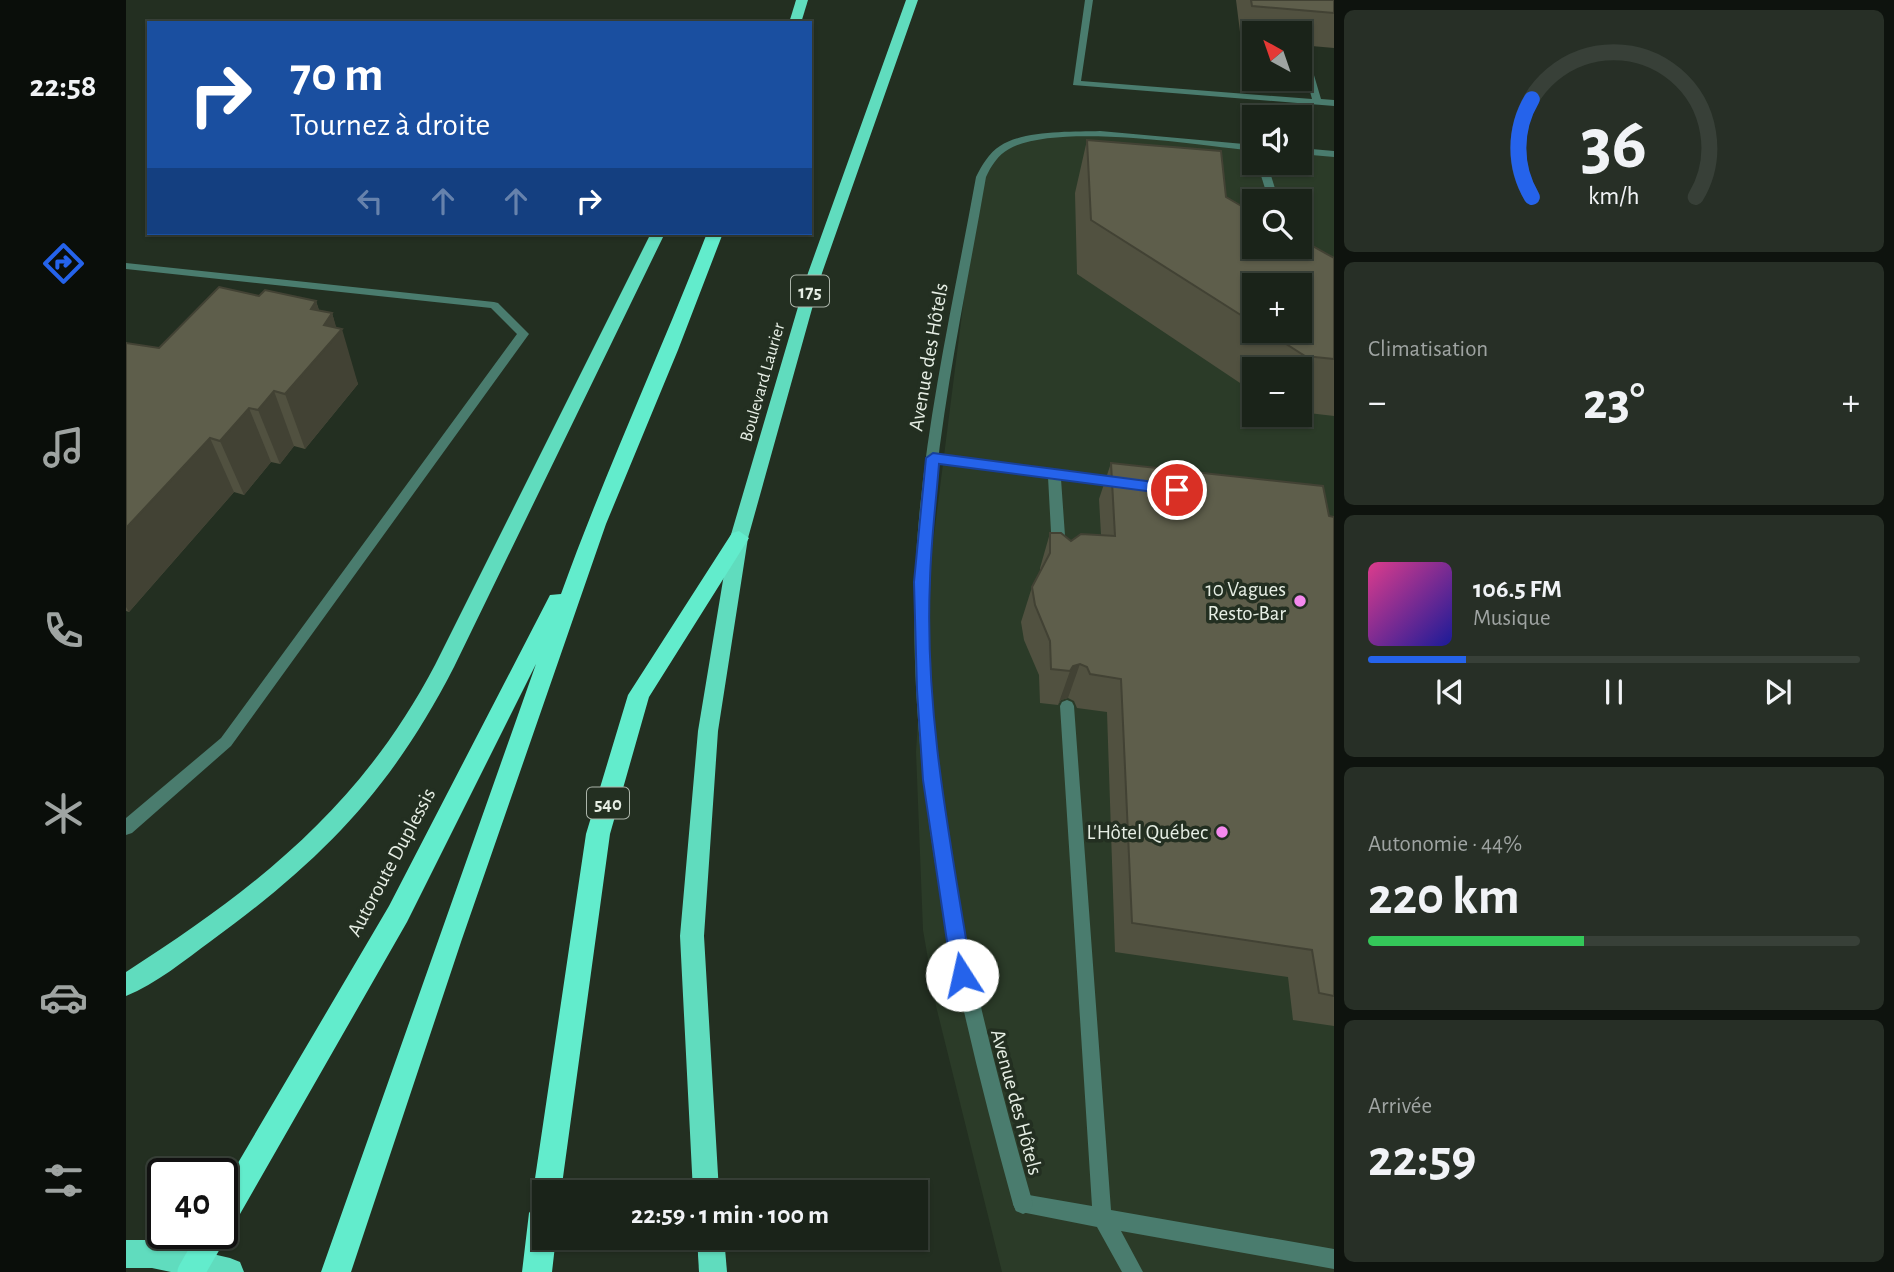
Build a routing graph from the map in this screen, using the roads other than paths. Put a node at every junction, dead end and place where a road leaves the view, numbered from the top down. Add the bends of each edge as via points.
1 (802, 0) edge
2 (912, 0) edge
3 (1089, 0) edge
4 (796, 21) edge
5 (1312, 84) edge
6 (1317, 102) junction
7 (1334, 103) edge
8 (1242, 147) edge
9 (1312, 153) edge
10 (1334, 154) edge
11 (658, 235) edge
12 (714, 235) edge
13 (126, 266) edge
14 (933, 458) junction
15 (1054, 474) junction
16 (1141, 485) edge
17 (596, 524) junction
18 (739, 538) junction
19 (1060, 569) edge
20 (1067, 706) edge
21 (126, 828) edge
22 (126, 985) edge
23 (548, 1180) edge
24 (705, 1180) edge
25 (238, 1190) edge
26 (1102, 1217) junction
27 (204, 1249) edge
28 (540, 1250) edge
29 (711, 1250) edge
30 (126, 1254) edge
31 (1334, 1259) edge
32 (191, 1272) edge
33 (230, 1272) edge
34 (336, 1272) edge
35 (537, 1272) edge
36 (713, 1272) edge
37 (1133, 1272) edge

1 - 4 highway
2 - 18 highway, Boulevard Laurier / 175 via 816,273
3 - 6 street via 1076,83
5 - 6 street
6 - 7 street
8 - 14 street, Avenue des Hôtels via 1075,134 1012,144 996,154 981,177
9 - 10 street
11 - 22 highway via 432,691 386,763 308,850 235,911
12 - 17 highway
13 - 21 street via 494,305 523,334 226,743
14 - 15 street
14 - 26 street, Avenue des Hôtels via 922,582 932,780 962,975 1023,1204
15 - 16 street
15 - 19 street
17 - 25 highway, Autoroute Duplessis via 398,914
17 - 34 highway
18 - 23 highway, 540 via 639,695 598,834
18 - 24 highway, Boulevard Laurier via 708,731 692,936
20 - 26 street
26 - 31 street
26 - 37 street
27 - 32 highway, bridge
28 - 35 highway
29 - 36 highway
30 - 33 highway via 152,1254

